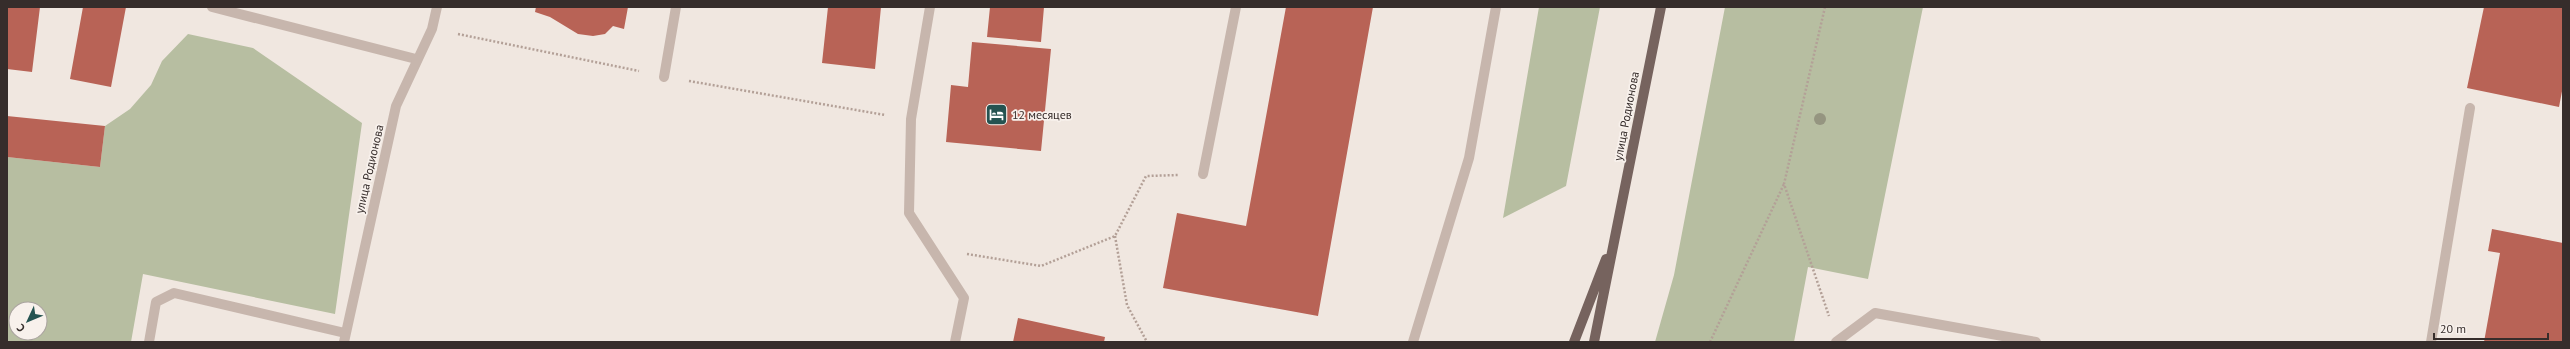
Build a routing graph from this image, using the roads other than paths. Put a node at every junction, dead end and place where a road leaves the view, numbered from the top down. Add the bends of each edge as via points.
1 (212, 7) edge
2 (437, 7) edge
3 (676, 7) edge
4 (930, 7) edge
5 (1236, 7) edge
6 (1496, 7) edge
7 (1661, 7) edge
8 (416, 60) junction
9 (664, 76) dead end
10 (2470, 108) dead end
11 (1203, 174) road end
12 (1617, 230) junction
13 (344, 338) edge
14 (1836, 341) edge
15 (149, 342) edge
16 (955, 342) edge
17 (1413, 342) edge
18 (1574, 342) edge
19 (1594, 342) edge
20 (2036, 342) edge
21 (2431, 342) edge

1 - 8 street
2 - 8 street, улица Родионова via 432,29
3 - 9 street
4 - 16 street via 911,119 909,213 964,298
5 - 11 street
6 - 17 street via 1468,158
7 - 12 main road, улица Родионова
8 - 13 street, улица Родионова via 396,106
10 - 21 street
12 - 18 main road, улица Родионова
12 - 19 main road, улица Родионова
13 - 15 street via 174,293 156,302
14 - 20 street via 1875,313

